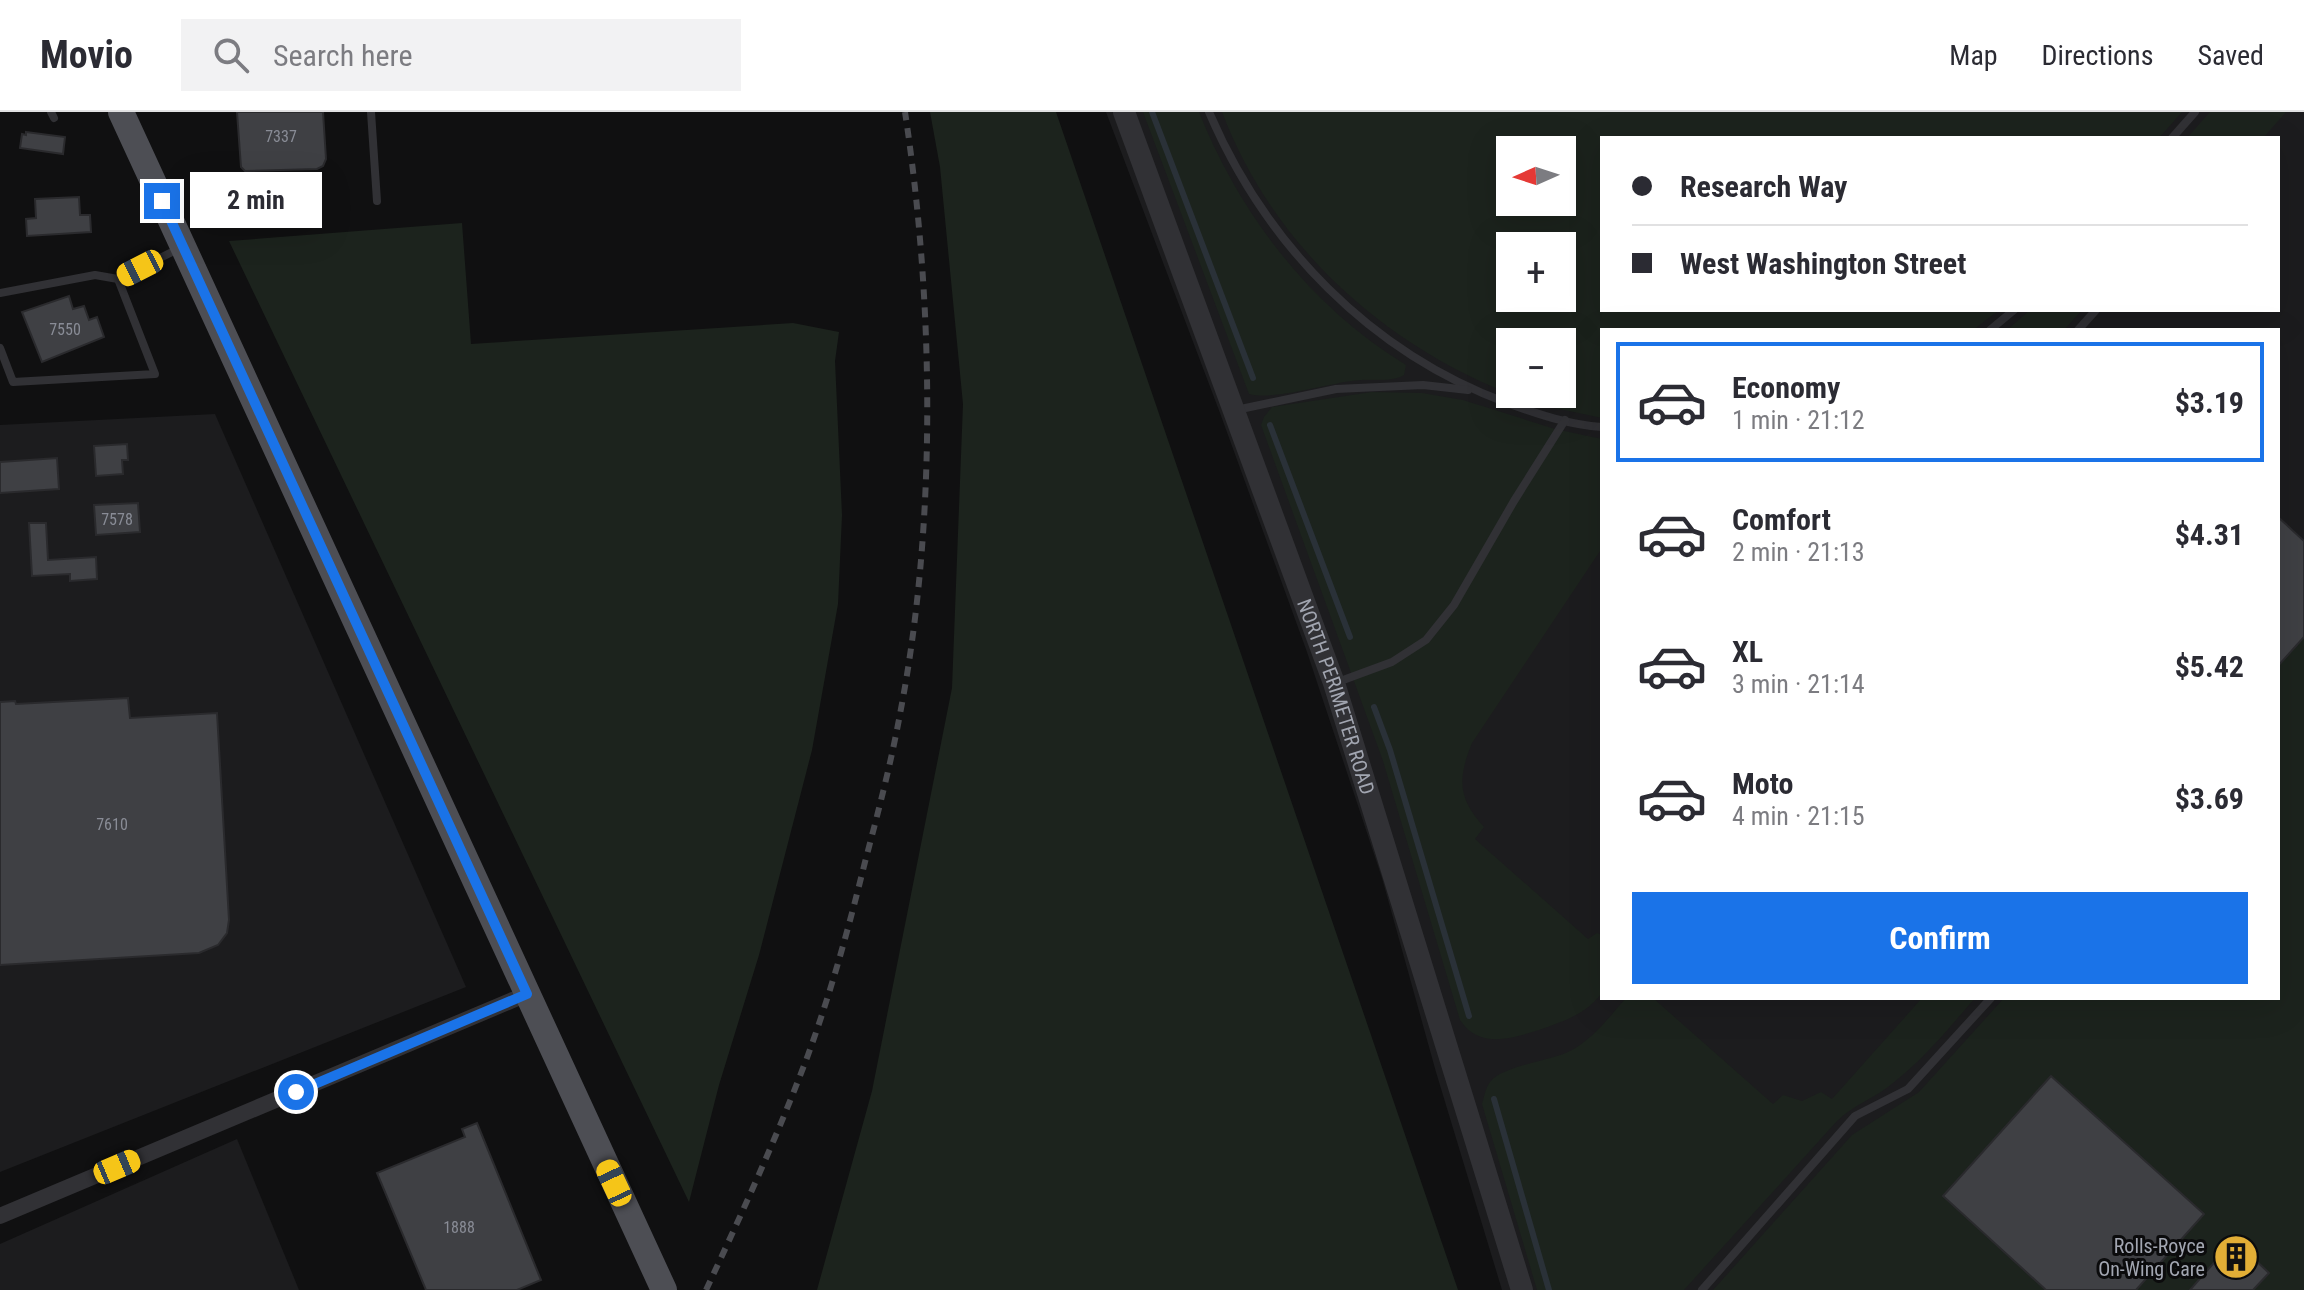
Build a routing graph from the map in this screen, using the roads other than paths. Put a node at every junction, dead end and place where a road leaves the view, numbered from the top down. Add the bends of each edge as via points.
1 (121, 112) edge
2 (371, 112) edge
3 (1124, 112) edge
4 (1209, 112) edge
5 (2195, 112) edge
6 (2174, 136) edge
7 (377, 201) dead end
8 (182, 246) junction
9 (118, 279) junction
10 (0, 293) edge
11 (2012, 312) edge
12 (2094, 312) edge
13 (1992, 328) edge
14 (2080, 328) edge
15 (0, 348) edge
16 (1476, 391) junction
17 (1235, 410) junction
18 (1565, 420) junction
19 (1600, 427) edge
20 (1334, 683) junction
21 (527, 994) junction
22 (1989, 1000) edge
23 (0, 1216) edge
24 (664, 1290) edge
25 (1522, 1290) edge
26 (1702, 1290) edge

1 - 8 main road
2 - 7 lane
3 - 17 street, NORTH PERIMETER ROAD
4 - 16 lane via 1246,188 1310,271 1378,333
5 - 6 lane
8 - 9 lane
8 - 21 main road
9 - 10 lane via 95,275
9 - 15 lane via 155,374 13,382
11 - 13 lane
12 - 14 lane
16 - 17 lane via 1423,385 1336,389
16 - 18 lane
17 - 20 street, NORTH PERIMETER ROAD
18 - 19 lane
18 - 20 lane via 1454,605 1426,640 1392,662
20 - 25 street, NORTH PERIMETER ROAD
21 - 23 street
21 - 24 main road
22 - 26 lane via 1908,1089 1855,1116

